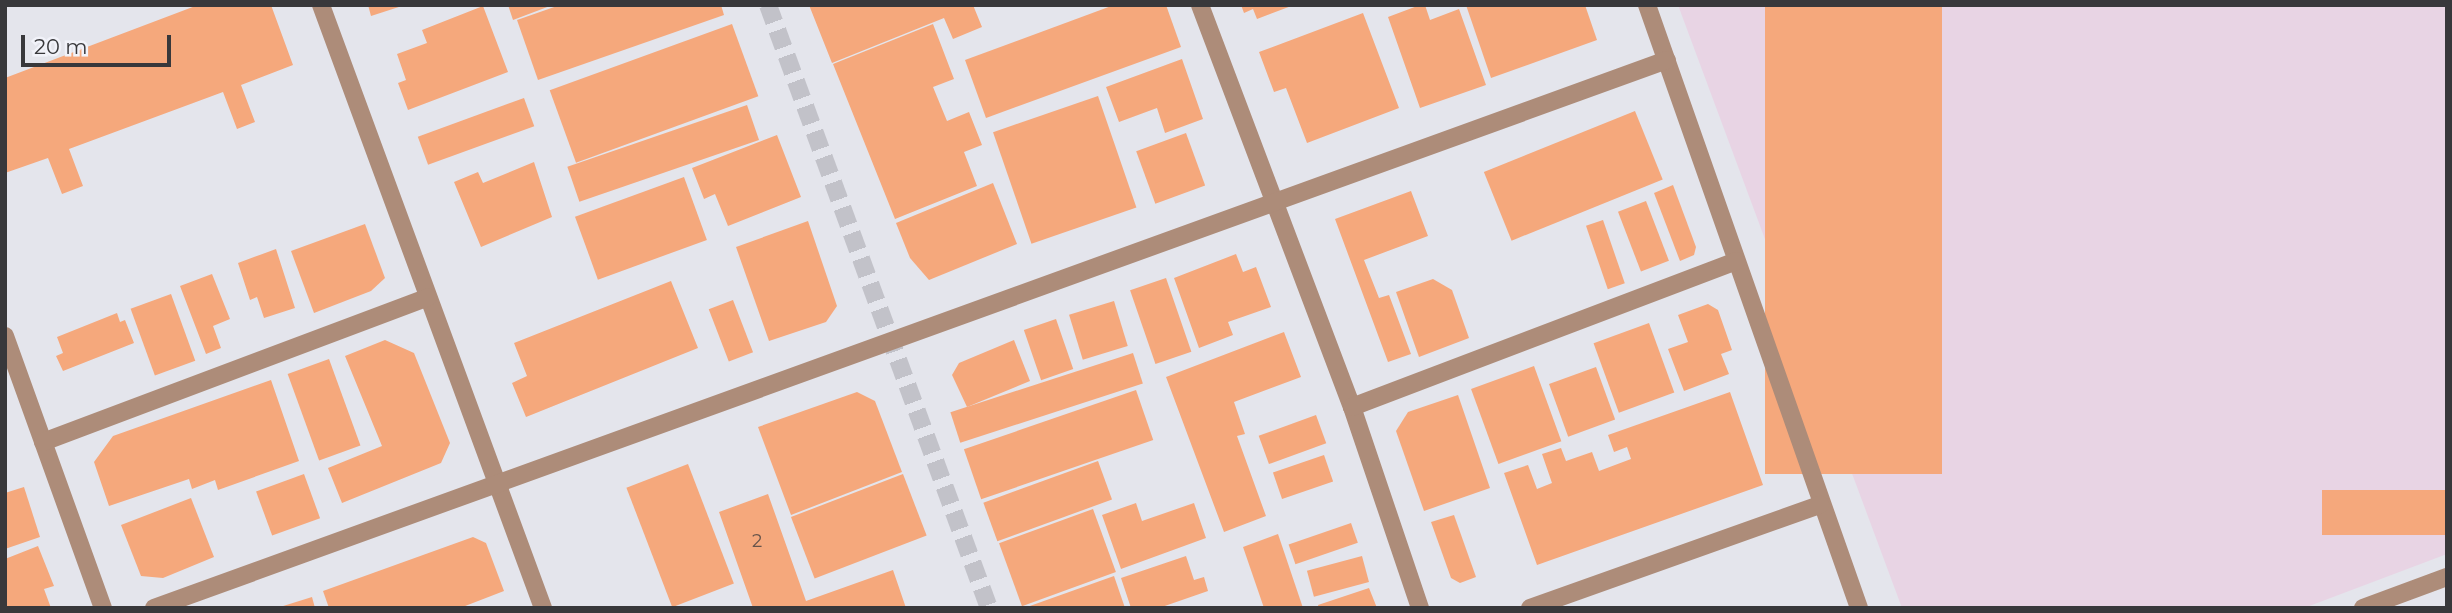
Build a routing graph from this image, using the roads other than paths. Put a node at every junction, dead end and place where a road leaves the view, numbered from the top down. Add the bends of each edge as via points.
1 (321, 5) edge
2 (1200, 5) edge
3 (1647, 5) edge
4 (1667, 60) junction
5 (1273, 200) junction
6 (1736, 261) junction
7 (428, 297) junction
8 (5, 336) edge
9 (1352, 407) junction
10 (43, 442) junction
11 (496, 482) junction
12 (1820, 505) junction
13 (2447, 577) edge
14 (103, 608) edge
15 (154, 608) edge
16 (543, 608) edge
17 (1420, 608) edge
18 (1530, 608) edge
19 (1859, 608) edge
20 (2363, 608) edge

1 - 7 street
2 - 5 street
3 - 4 street
4 - 5 street
4 - 6 street
5 - 9 street
5 - 11 street
6 - 9 street
6 - 12 street
7 - 10 street
7 - 11 street
8 - 10 street
9 - 17 street
10 - 14 street
11 - 15 street
11 - 16 street
12 - 18 street
12 - 19 street
13 - 20 street

